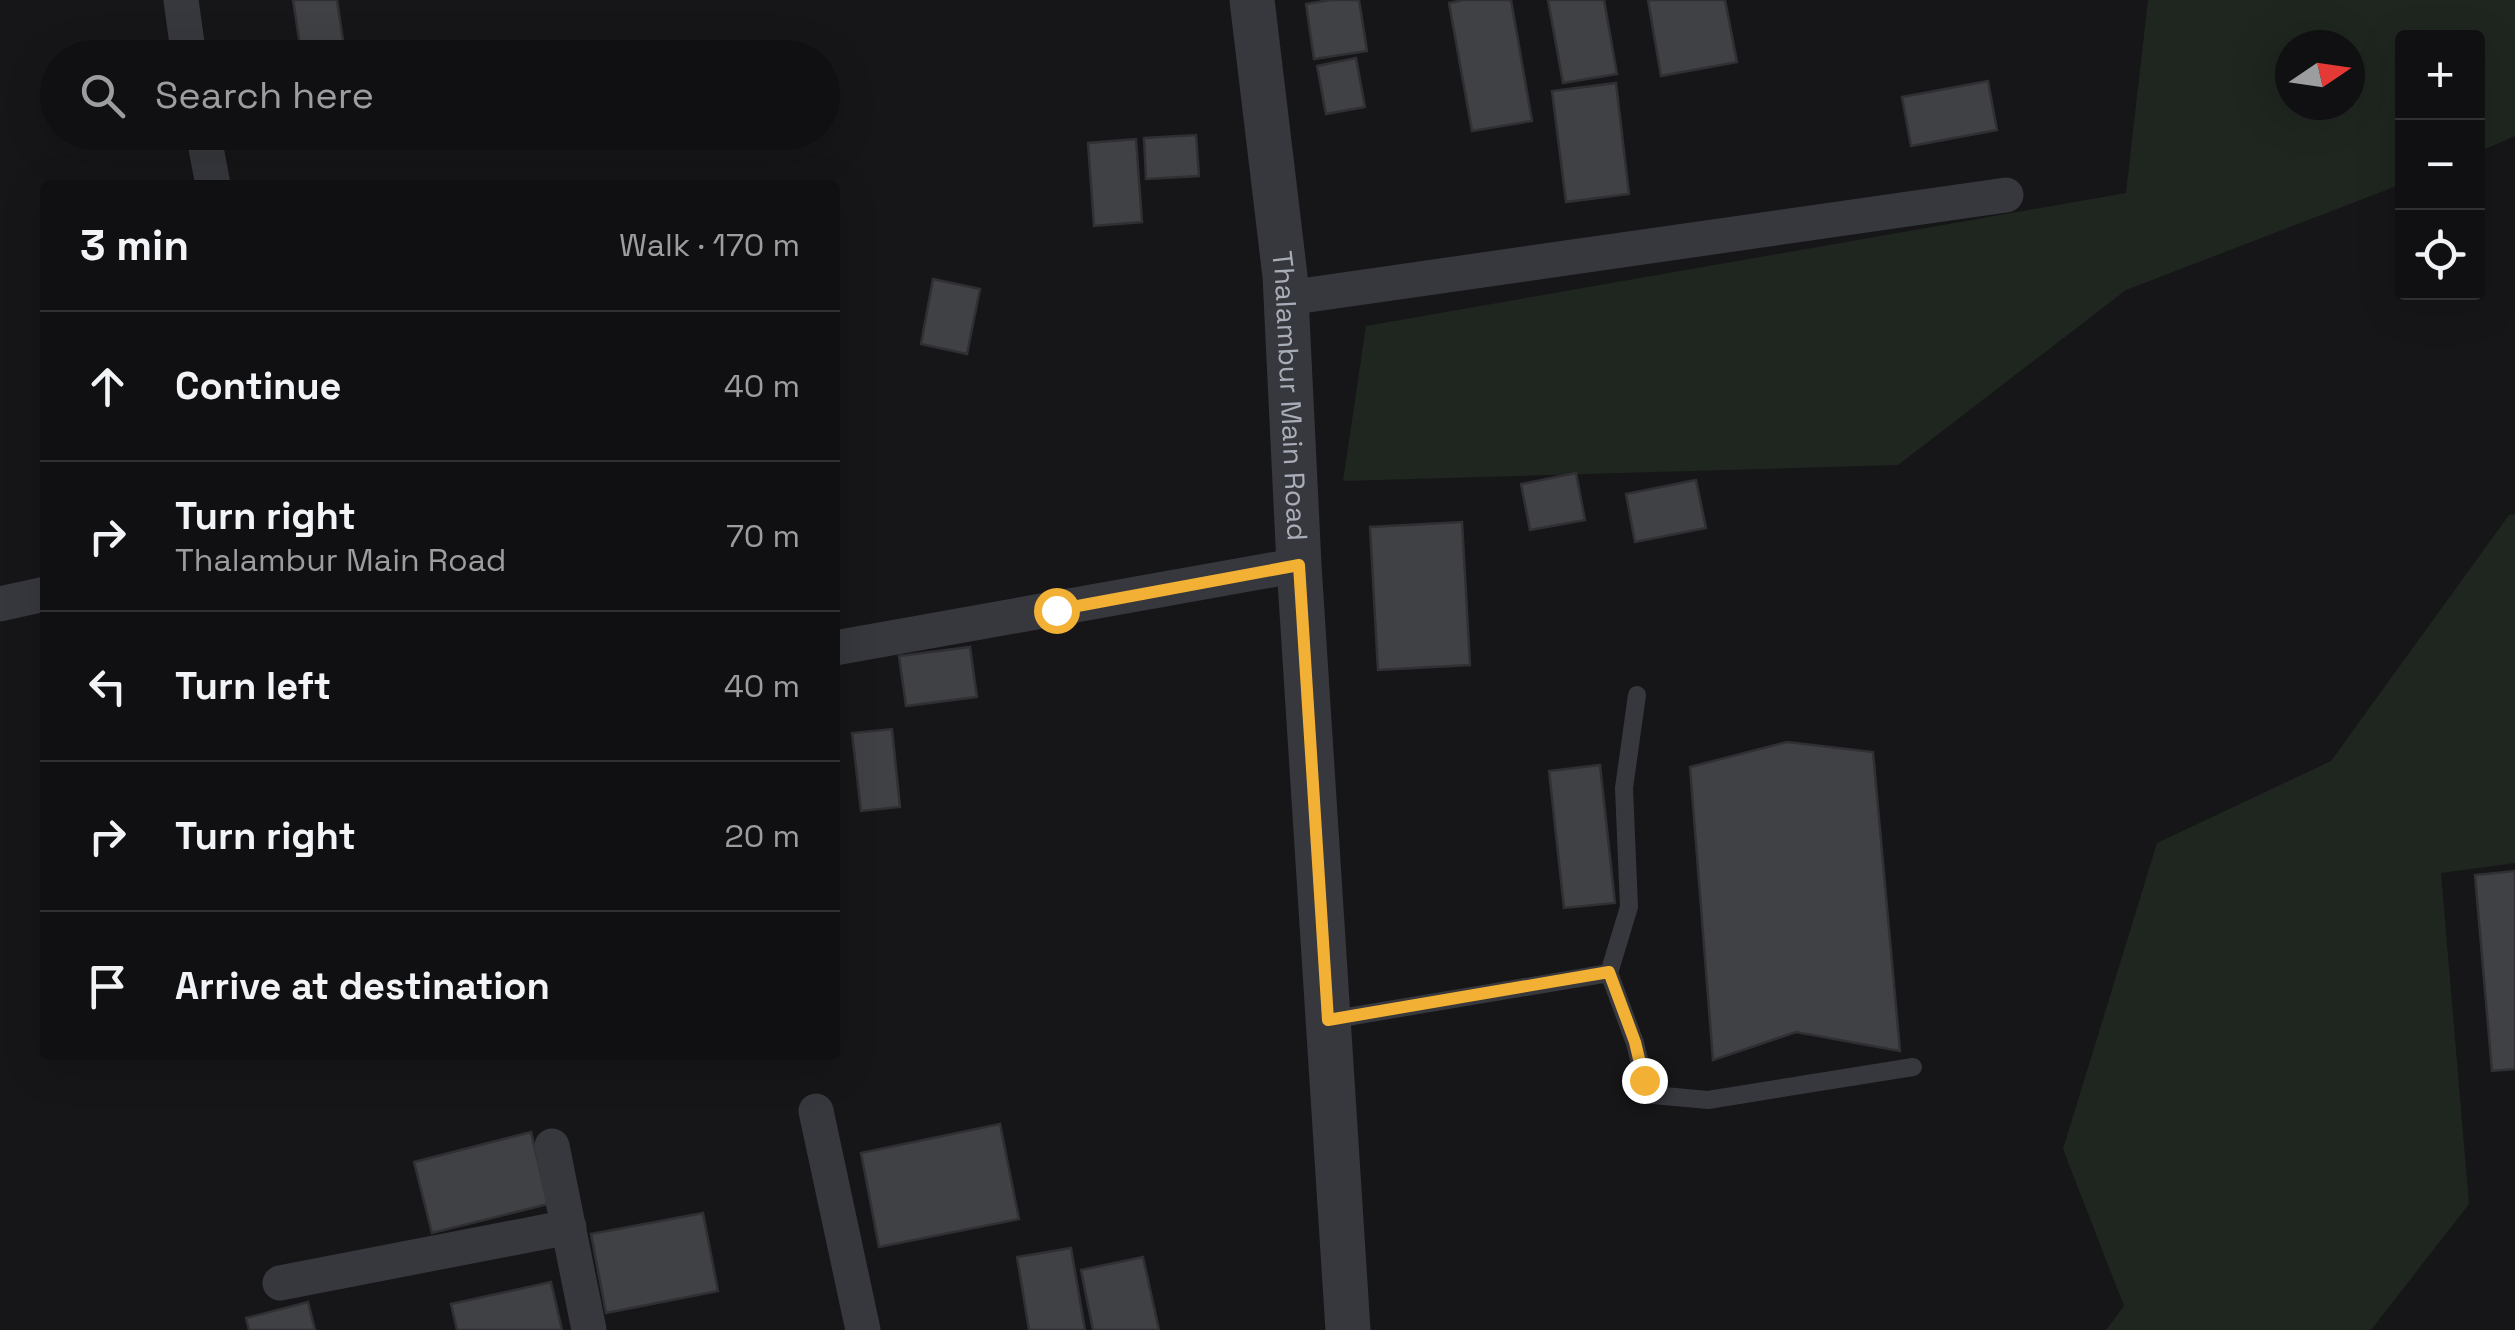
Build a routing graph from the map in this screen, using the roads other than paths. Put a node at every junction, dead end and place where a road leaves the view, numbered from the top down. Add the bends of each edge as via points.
1 (181, 0) edge
2 (1252, 0) edge
3 (187, 40) edge
4 (206, 150) edge
5 (212, 180) edge
6 (2006, 195) dead end
7 (1286, 298) junction
8 (1299, 565) junction
9 (2, 593) edge
10 (40, 594) edge
11 (840, 647) edge
12 (1637, 696) dead end
13 (1609, 972) junction
14 (1328, 1020) junction
15 (1913, 1067) dead end
16 (816, 1111) dead end
17 (552, 1146) dead end
18 (569, 1227) junction
19 (280, 1283) dead end
20 (589, 1330) edge
21 (863, 1330) edge
22 (1348, 1330) edge

1 - 3 street
2 - 7 street, Thalambur Main Road
4 - 5 street
6 - 7 street
7 - 8 street, Thalambur Main Road
8 - 11 street
8 - 14 street, Thalambur Main Road
9 - 10 street
12 - 13 lane via 1624,788 1628,907
13 - 14 lane
13 - 15 lane via 1653,1095 1708,1100
14 - 22 street, Thalambur Main Road
16 - 21 street
17 - 18 street
18 - 19 street
18 - 20 street

